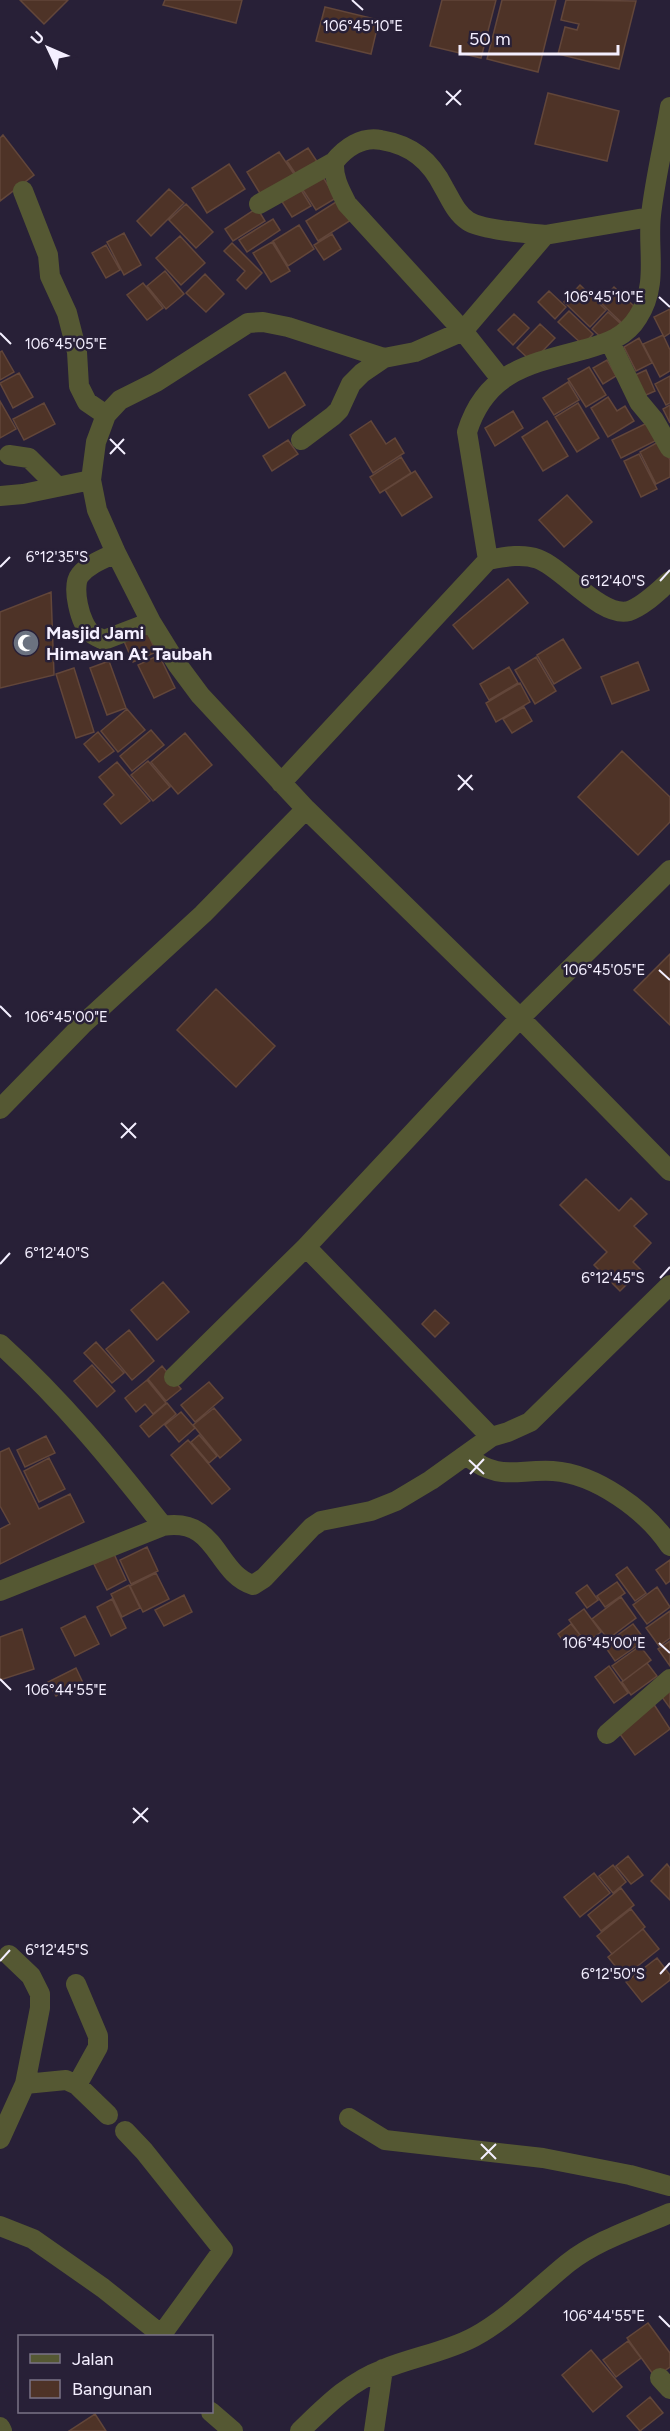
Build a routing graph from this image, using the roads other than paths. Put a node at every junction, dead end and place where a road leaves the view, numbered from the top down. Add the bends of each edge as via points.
1 (670, 107) edge
2 (334, 162) junction
3 (23, 191) dead end
4 (259, 204) dead end
5 (650, 217) junction
6 (545, 235) junction
7 (463, 331) junction
8 (610, 342) junction
9 (384, 358) junction
10 (501, 379) junction
11 (106, 415) junction
12 (301, 440) dead end
13 (670, 448) edge
14 (9, 455) dead end
15 (91, 480) junction
16 (58, 487) junction
17 (0, 496) edge
18 (116, 553) junction
19 (488, 560) junction
20 (670, 582) edge
21 (151, 621) junction
22 (281, 783) junction
23 (306, 808) junction
24 (670, 870) edge
25 (520, 1018) junction
26 (0, 1109) edge
27 (670, 1171) edge
28 (306, 1246) junction
29 (670, 1285) edge
30 (0, 1344) edge
31 (174, 1377) dead end
32 (491, 1437) junction
33 (466, 1455) junction
34 (163, 1526) junction
35 (670, 1546) edge
36 (0, 1591) edge
37 (670, 1679) edge
38 (607, 1734) dead end
39 (9, 1955) dead end
40 (75, 1984) dead end
41 (25, 2084) junction
42 (77, 2085) junction
43 (108, 2115) dead end
44 (349, 2118) dead end
45 (125, 2131) dead end
46 (0, 2139) edge
47 (670, 2186) edge
48 (670, 2213) edge
49 (0, 2226) edge
50 (162, 2335) edge
51 (383, 2369) junction
52 (212, 2413) edge
53 (232, 2431) edge
54 (300, 2431) edge
55 (374, 2431) edge

1 - 5 street
2 - 4 street
2 - 6 street via 342,152 370,138 403,145 422,156 459,214 469,223
2 - 7 street via 333,171 347,204
3 - 11 street via 48,255 50,276 67,313 77,352 79,386 87,402
5 - 6 street
5 - 8 street via 652,267 648,296 626,332
6 - 7 street
7 - 9 street via 415,352
7 - 10 street
8 - 10 street via 545,360
8 - 13 street via 639,402
9 - 11 street via 288,327 248,322 156,382 120,400
9 - 12 street via 351,384 333,416
10 - 19 street via 482,397 467,432
11 - 15 street via 96,442
14 - 16 street via 29,458
15 - 16 street
15 - 18 street via 97,510
16 - 17 street
18 - 21 street
18 - 21 street via 92,564 75,586 89,632 104,640
19 - 20 street via 516,555 537,558 598,602 627,611
19 - 22 street
21 - 22 street via 200,695
22 - 23 street
23 - 25 street
23 - 26 street via 203,914 82,1026
24 - 25 street
25 - 27 street
25 - 28 street
28 - 31 street
28 - 32 street
29 - 32 street via 542,1412
30 - 34 street via 94,1439
32 - 33 street
33 - 34 street via 383,1507 321,1521 253,1585 236,1574 198,1531 189,1526
33 - 35 street via 495,1473 553,1471 601,1485 631,1506
34 - 36 street
37 - 38 street
39 - 41 street via 31,1976 40,1994
40 - 42 street via 98,2036 98,2047
41 - 42 street via 66,2080
41 - 46 street
42 - 43 street
44 - 47 street via 385,2140 543,2158
45 - 50 street via 223,2250
48 - 51 street via 595,2246 568,2263 474,2337
49 - 50 street via 33,2239
51 - 54 street via 338,2394
51 - 55 street
52 - 53 street

